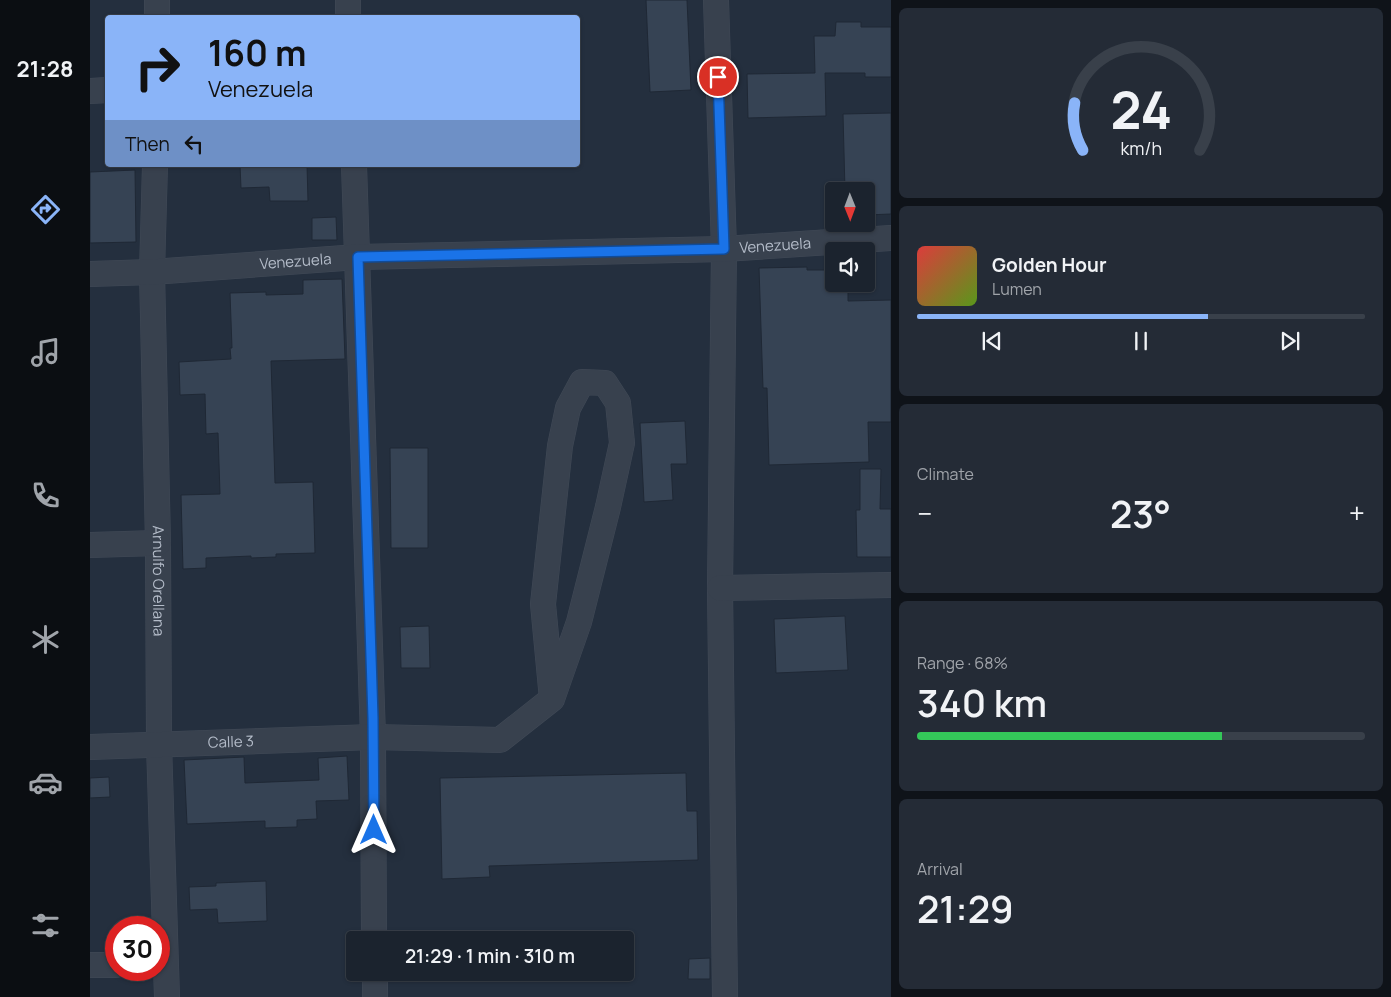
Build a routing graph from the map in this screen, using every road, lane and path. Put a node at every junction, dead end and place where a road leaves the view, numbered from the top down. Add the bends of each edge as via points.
1 (156, 0) edge
2 (348, 0) edge
3 (716, 0) edge
4 (157, 15) edge
5 (348, 15) edge
6 (90, 90) edge
7 (105, 90) edge
8 (155, 167) edge
9 (354, 167) edge
10 (891, 238) edge
11 (724, 249) junction
12 (358, 257) junction
13 (152, 272) junction
14 (90, 274) edge
15 (158, 543) junction
16 (90, 545) edge
17 (891, 585) edge
18 (720, 588) junction
19 (552, 699) junction
20 (373, 737) junction
21 (159, 744) junction
22 (90, 747) edge
23 (161, 916) edge
24 (374, 931) edge
25 (105, 964) edge
26 (90, 965) edge
27 (165, 981) edge
28 (375, 981) edge
29 (167, 997) edge
30 (375, 997) edge
31 (725, 997) edge

1 - 4 street
2 - 5 street
3 - 11 street
6 - 7 street
8 - 13 street, Arnulfo Orellana
9 - 12 street
10 - 11 street, Venezuela
11 - 12 street, Venezuela
11 - 18 street
12 - 13 street, Venezuela
12 - 20 street
13 - 14 street, Venezuela
13 - 15 street, Arnulfo Orellana
15 - 16 street
15 - 21 street, Arnulfo Orellana
17 - 18 street
18 - 31 street
19 - 19 street via 543,604 560,446 568,408 582,382 605,383 618,403 622,443 579,622
19 - 20 street, Calle 3 via 500,740
20 - 21 street, Calle 3
20 - 24 street
21 - 22 street, Calle 3
21 - 23 street, Arnulfo Orellana
25 - 26 street
27 - 29 street, Arnulfo Orellana
28 - 30 street

